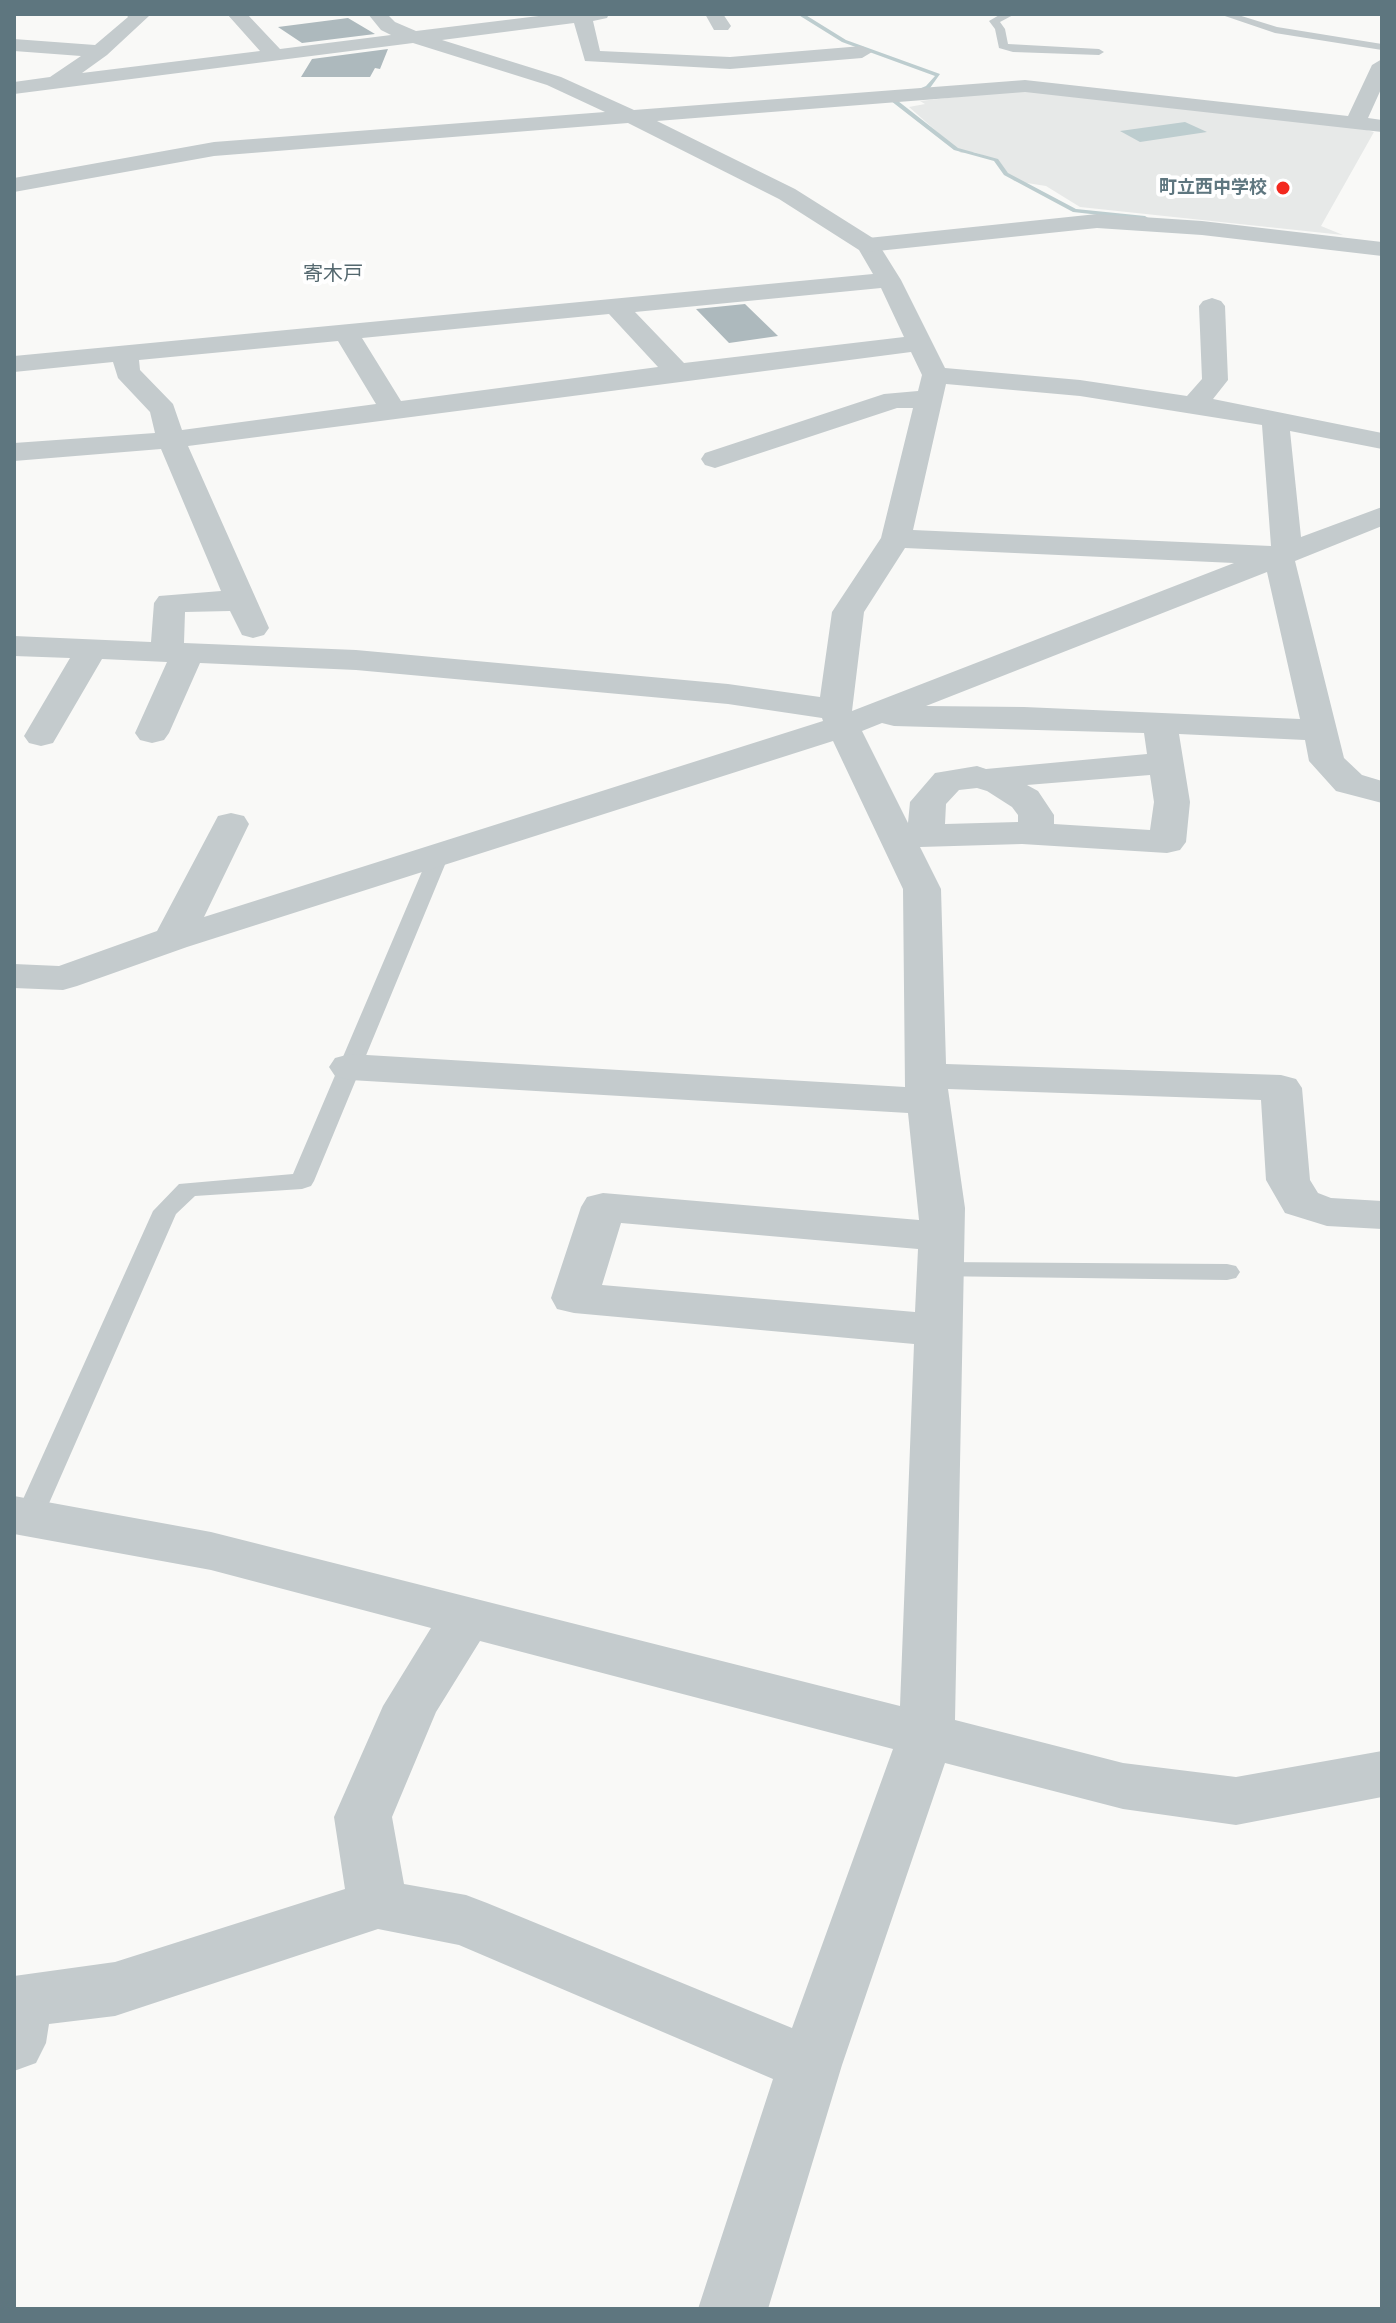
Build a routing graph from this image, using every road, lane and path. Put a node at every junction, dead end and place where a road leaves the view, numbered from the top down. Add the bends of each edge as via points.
1 (135, 14) edge
2 (236, 14) edge
3 (377, 14) edge
4 (1010, 14) edge
5 (1224, 14) edge
6 (591, 15) edge
7 (413, 37) junction
8 (14, 45) edge
9 (1382, 47) edge
10 (100, 51) junction
11 (862, 52) dead end
12 (1099, 52) dead end
13 (275, 55) junction
14 (1382, 65) edge
15 (57, 82) junction
16 (14, 88) edge
17 (630, 116) junction
18 (1355, 123) junction
19 (1382, 126) edge
20 (14, 185) edge
21 (868, 245) junction
22 (1382, 249) edge
23 (889, 280) junction
24 (615, 306) junction
25 (1212, 306) dead end
26 (345, 331) junction
27 (920, 343) junction
28 (125, 353) junction
29 (14, 364) edge
30 (678, 372) junction
31 (933, 387) junction
32 (1194, 405) junction
33 (394, 411) junction
34 (1275, 419) junction
35 (171, 440) junction
36 (1382, 441) edge
37 (14, 452) edge
38 (715, 459) dead end
39 (1382, 516) edge
40 (896, 538) junction
41 (1283, 554) junction
42 (243, 605) junction
43 (14, 646) edge
44 (92, 649) junction
45 (177, 652) junction
46 (265, 656) junction
47 (849, 717) junction
48 (1160, 723) junction
49 (1320, 730) junction
50 (152, 733) dead end
51 (41, 736) dead end
52 (1166, 763) junction
53 (987, 779) junction
54 (1382, 792) edge
55 (231, 824) dead end
56 (1031, 834) junction
57 (912, 837) junction
58 (439, 855) junction
59 (173, 939) junction
60 (14, 976) edge
61 (350, 1067) junction
62 (927, 1089) junction
63 (1382, 1215) edge
64 (941, 1253) junction
65 (1227, 1272) dead end
66 (939, 1330) junction
67 (22, 1516) edge
68 (467, 1616) junction
69 (927, 1733) junction
70 (1382, 1774) edge
71 (378, 1904) junction
72 (14, 2043) edge
73 (810, 2065) junction
74 (733, 2309) edge

1 - 10 street via 140,16
2 - 13 street
3 - 7 street via 388,26
4 - 12 lane via 994,21 1003,46
5 - 9 lane via 1275,30
6 - 7 street
6 - 11 street via 592,57 730,63
7 - 13 street
7 - 17 street via 554,81
8 - 10 street
10 - 15 street
13 - 15 street
14 - 18 street
15 - 16 street
17 - 18 street via 1025,86
17 - 20 street via 214,149
17 - 21 street via 787,194
18 - 19 street
21 - 22 street via 1097,221
21 - 23 street
23 - 24 street
23 - 27 street
24 - 26 street
24 - 30 street
25 - 32 street via 1215,380
26 - 28 street
26 - 33 street
27 - 30 street
27 - 31 street
28 - 29 street
28 - 35 street via 127,372 163,410
30 - 33 street
31 - 32 street via 1080,388
31 - 38 street
31 - 40 street
32 - 34 street
33 - 35 street
34 - 36 street
34 - 41 street
35 - 37 street
35 - 42 street
39 - 41 street
40 - 41 street
40 - 47 street via 848,612
41 - 47 street
41 - 49 street
42 - 45 street via 229,600 170,603
42 - 46 street
43 - 44 street
44 - 45 street
44 - 51 street
45 - 46 street
45 - 50 street
46 - 47 street via 728,694
47 - 48 street
47 - 57 street
47 - 58 street
48 - 49 street
48 - 52 street
49 - 54 street via 1327,761 1349,783
52 - 53 street
52 - 56 street via 1172,802 1167,842
53 - 56 street via 1025,799 1036,815
53 - 57 street via 948,781 928,802
55 - 59 street
56 - 57 street
57 - 62 street via 922,889
58 - 59 street
58 - 61 lane
59 - 60 street via 63,978
61 - 62 street
61 - 67 lane via 302,1181 188,1189 165,1211
62 - 63 street via 1281,1088 1288,1180 1301,1203 1327,1212
62 - 64 street via 942,1208
64 - 65 lane
64 - 66 street
64 - 66 street via 603,1207 574,1298
66 - 69 street
67 - 68 street via 211,1551
68 - 69 street
68 - 71 street via 411,1706 363,1817
69 - 70 street via 1123,1786 1236,1801
69 - 73 street
71 - 72 street via 115,1989 22,2000
71 - 73 street via 466,1921
73 - 74 street

